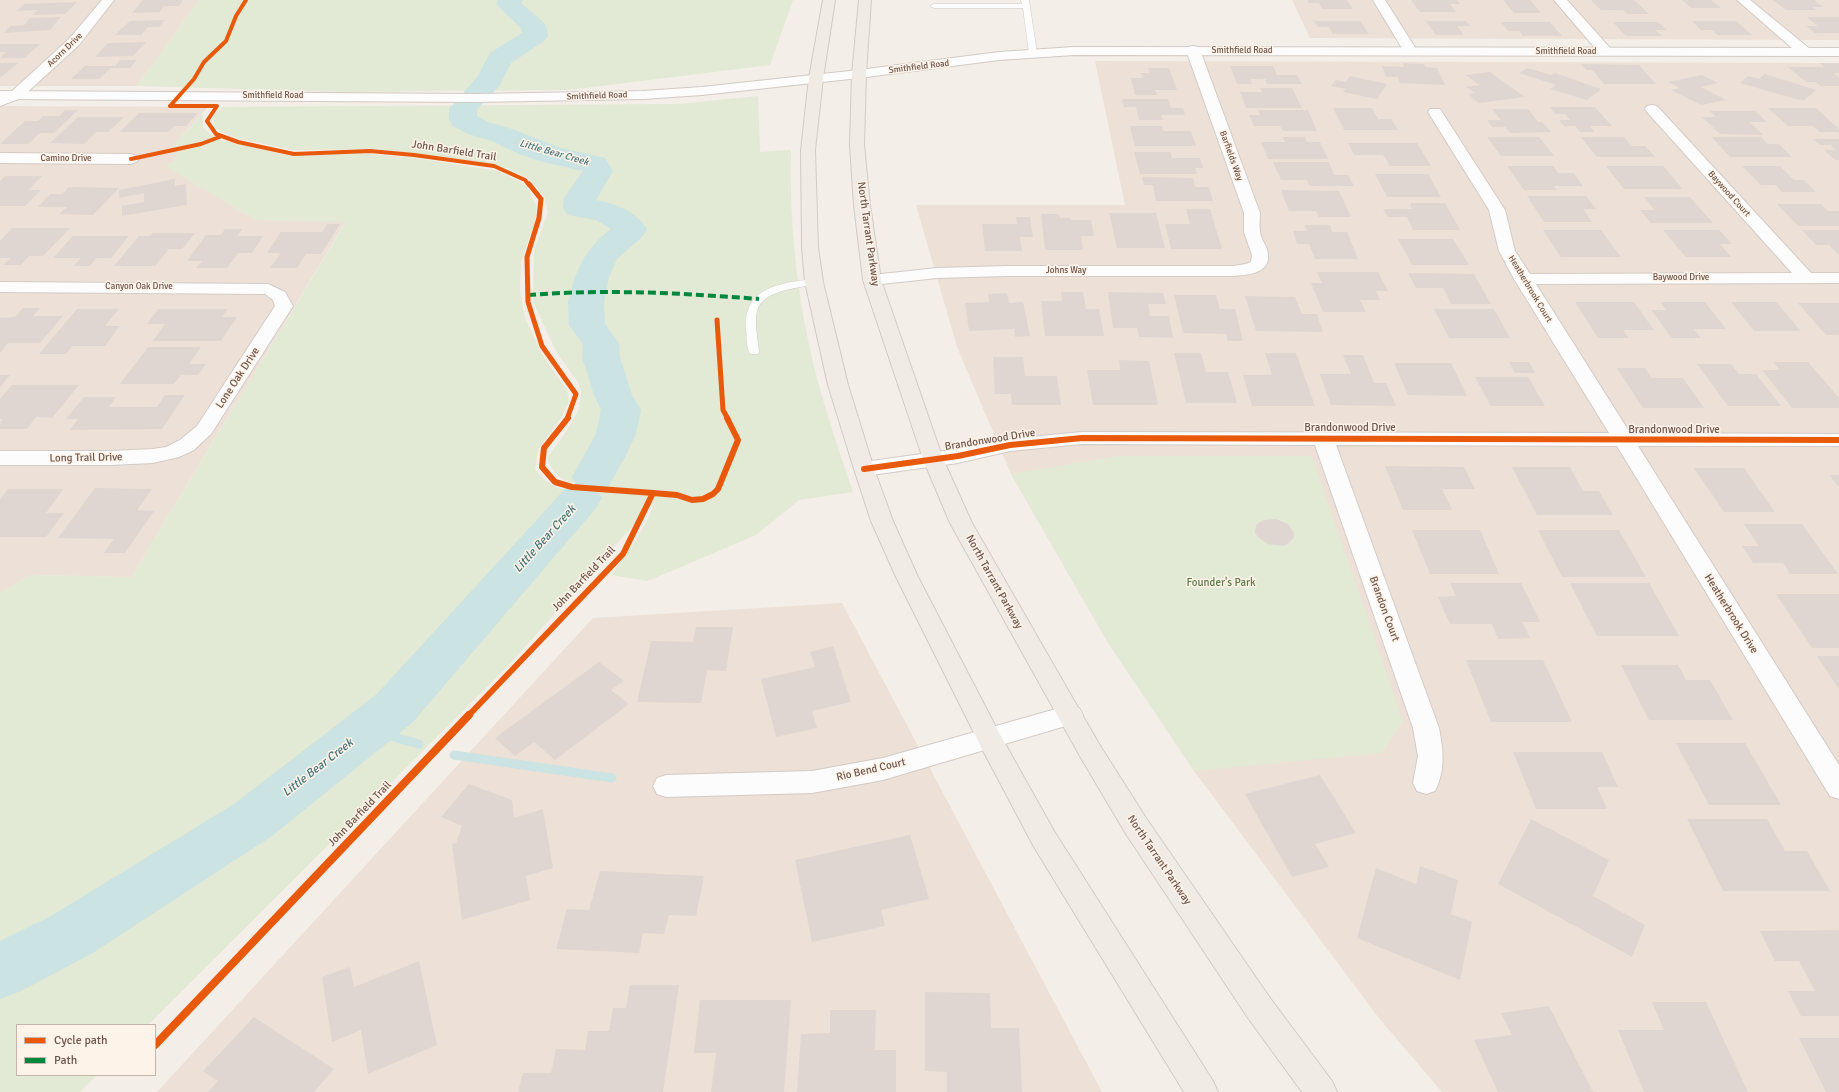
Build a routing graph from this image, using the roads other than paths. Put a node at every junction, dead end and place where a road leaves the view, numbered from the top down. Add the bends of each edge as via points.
1 (108, 0) edge
2 (829, 0) edge
3 (865, 0) edge
4 (1379, 0) edge
5 (1560, 0) edge
6 (1743, 0) edge
7 (1025, 3) edge
8 (934, 6) dead end
9 (1193, 50) junction
10 (1411, 52) junction
11 (1606, 52) junction
12 (1805, 52) junction
13 (1839, 52) edge
14 (1033, 53) junction
15 (859, 74) junction
16 (816, 78) junction
17 (0, 95) edge
18 (16, 95) junction
19 (0, 102) edge
20 (1652, 109) dead end
21 (1435, 112) dead end
22 (0, 116) edge
23 (0, 158) edge
24 (131, 159) dead end
25 (1259, 264) joint
26 (1806, 278) junction
27 (1839, 278) edge
28 (1523, 279) junction
29 (872, 280) junction
30 (814, 282) junction
31 (0, 287) edge
32 (276, 293) joint
33 (754, 352) dead end
34 (1323, 438) junction
35 (1623, 440) junction
36 (1839, 440) edge
37 (172, 452) joint
38 (0, 458) edge
39 (933, 459) junction
40 (864, 469) junction
41 (1070, 715) junction
42 (989, 738) junction
43 (1426, 784) dead end
44 (666, 786) dead end
45 (1839, 788) edge
46 (1202, 1092) edge
47 (1321, 1092) edge

1 - 18 street, Acorn Drive via 74,42
2 - 16 main road
3 - 15 main road, North Tarrant Parkway
4 - 10 street
5 - 11 street
6 - 12 street
7 - 8 lane
7 - 14 lane
9 - 10 street, Smithfield Road
9 - 14 street, Smithfield Road
9 - 25 street, Barfields Way via 1252,213 1252,232 1260,255
10 - 11 street, Smithfield Road
11 - 12 street, Smithfield Road
12 - 13 street, Smithfield Road
14 - 15 street, Smithfield Road
15 - 16 street, Smithfield Road
15 - 29 main road, North Tarrant Parkway via 857,145
16 - 18 street, Smithfield Road via 643,95 454,98
16 - 30 main road via 808,150 808,216
17 - 18 street, Smithfield Road
18 - 19 street, Acorn Drive
18 - 22 street, Acorn Drive via 13,106
20 - 26 street, Baywood Court
21 - 28 street, Heatherbrook Court via 1496,210 1507,252
23 - 24 street, Camino Drive
25 - 29 street, Johns Way via 1250,269 1233,271 1008,271 937,273
26 - 27 street, Baywood Drive
26 - 28 street, Baywood Drive
28 - 35 street, Heatherbrook Court
29 - 39 main road, North Tarrant Parkway
30 - 33 lane via 792,285 759,299 752,310
30 - 40 main road via 838,385
31 - 32 street, Canyon Oak Drive via 244,288 268,289
32 - 37 street, Lone Oak Drive via 282,298 284,306 204,430 187,445
34 - 35 street, Brandonwood Drive
34 - 39 street, Brandonwood Drive via 1082,438 1010,445
34 - 43 street, Brandon Court via 1426,728 1431,756
35 - 36 street, Brandonwood Drive
35 - 45 street, Heatherbrook Drive
37 - 38 street, Long Trail Drive via 153,456 110,458
39 - 40 street, Brandonwood Drive
39 - 41 main road, North Tarrant Parkway via 964,529
40 - 42 main road via 882,521 907,577
41 - 42 street, Rio Bend Court
41 - 47 main road, North Tarrant Parkway via 1136,826 1259,1008
42 - 44 street, Rio Bend Court via 883,769 812,782
42 - 46 main road via 1044,840

